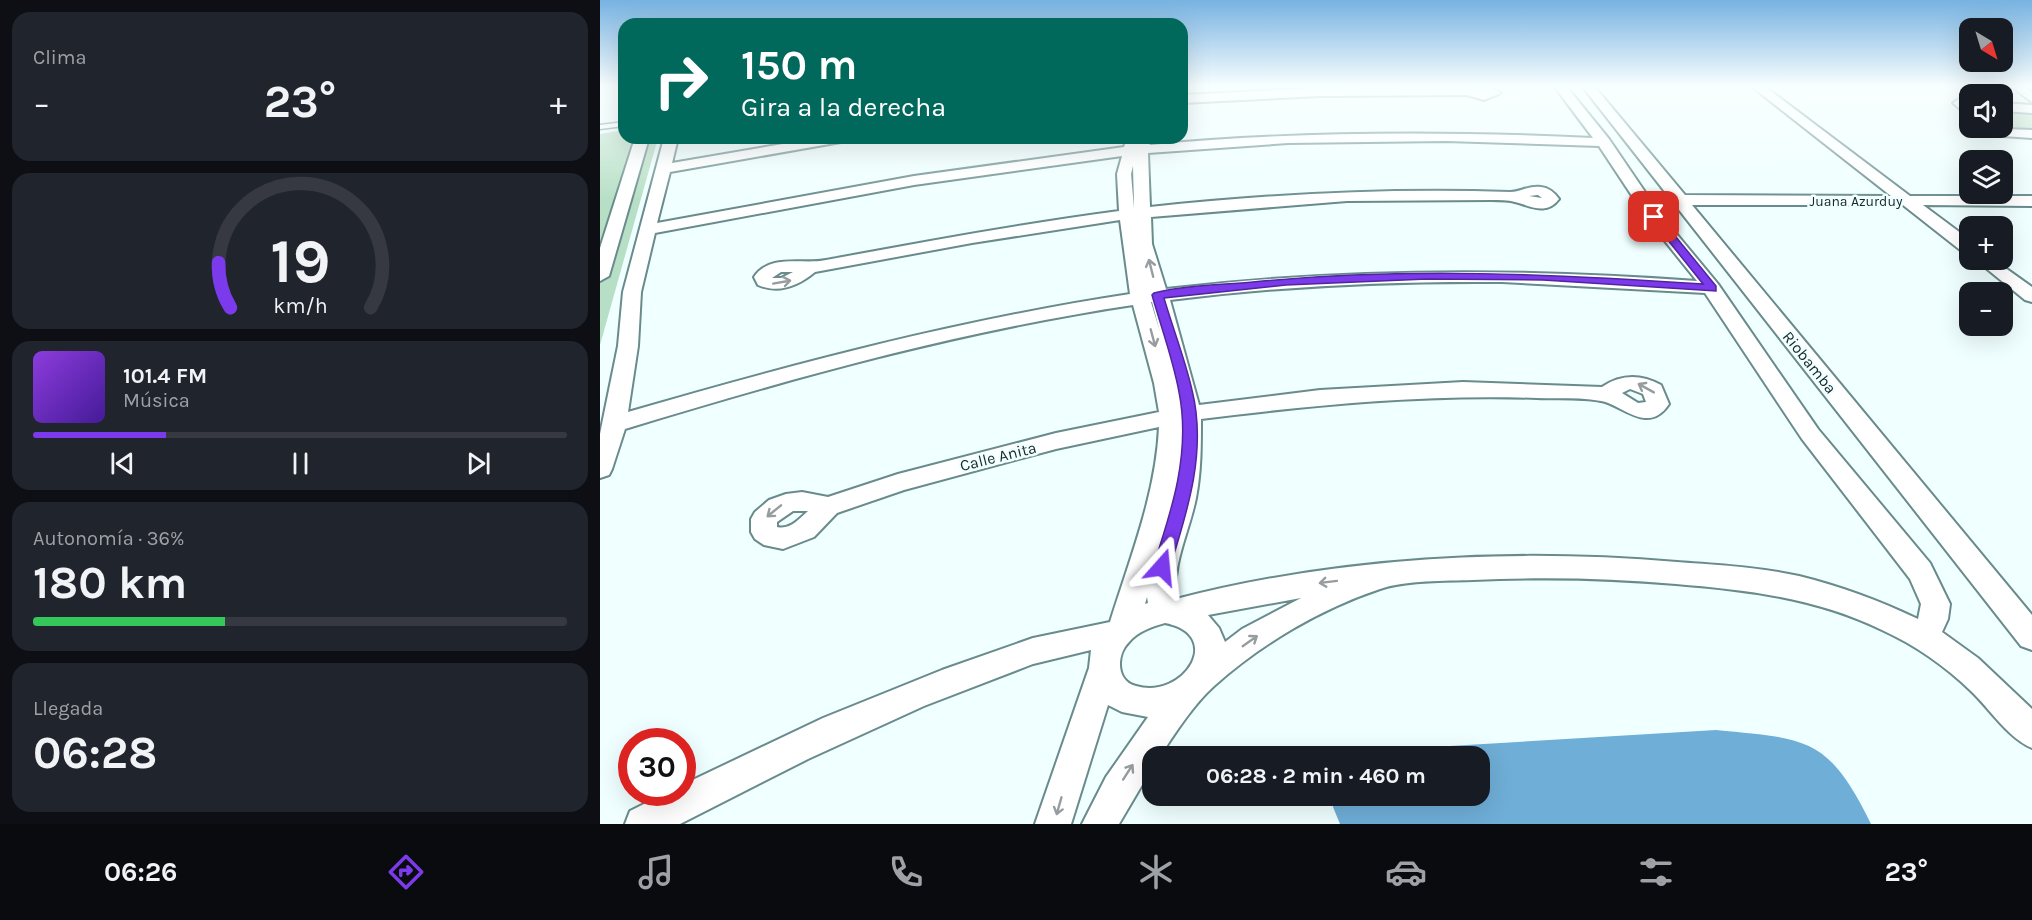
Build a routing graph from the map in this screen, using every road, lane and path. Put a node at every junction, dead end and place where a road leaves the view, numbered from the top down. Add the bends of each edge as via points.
1 (1590, 124) edge
2 (1619, 124) edge
3 (1807, 124) edge
4 (618, 125) edge
5 (600, 127) edge
6 (2013, 132) edge
7 (2032, 134) edge
8 (1604, 142) junction
9 (1188, 143) edge
10 (640, 144) edge
11 (670, 144) edge
12 (808, 144) edge
13 (1137, 144) edge
14 (664, 169) junction
15 (1516, 197) dead end
16 (1680, 200) junction
17 (1907, 201) junction
18 (2032, 201) edge
19 (1134, 212) junction
20 (648, 230) junction
21 (1959, 241) edge
22 (808, 269) dead end
23 (1997, 270) edge
24 (600, 276) edge
25 (1712, 288) junction
26 (1150, 296) junction
27 (2032, 296) edge
28 (1607, 394) dead end
29 (1180, 415) junction
30 (615, 424) junction
31 (600, 470) edge
32 (828, 506) dead end
33 (1378, 577) junction
34 (1169, 611) junction
35 (1120, 630) junction
36 (1923, 637) junction
37 (2032, 637) edge
38 (1103, 671) junction
39 (1197, 683) junction
40 (2032, 732) edge
41 (643, 824) edge
42 (1053, 824) edge
43 (1100, 824) edge

1 - 8 street
2 - 16 street, Riobamba
3 - 17 street
4 - 5 lane
6 - 7 street
8 - 9 street via 1363,137
8 - 25 street via 1654,217
10 - 24 street
11 - 14 street
12 - 14 street
13 - 19 street via 1124,174
13 - 20 street via 914,179
14 - 20 street
15 - 19 street via 1358,197
16 - 17 street, Juana Azurduy
16 - 37 street, Riobamba
17 - 18 street, Juana Azurduy
17 - 21 street
19 - 22 street via 957,239
19 - 26 street via 1135,281
20 - 30 street via 632,292
23 - 27 street
25 - 26 street via 1554,277 1427,275 1286,282
25 - 36 street via 1810,434 1933,591 1937,609 1934,622
26 - 29 street via 1165,383
26 - 30 street via 1050,312 867,352
28 - 29 street, Calle Anita via 1524,389 1393,392
29 - 32 street, Calle Anita via 958,466
29 - 34 street via 1189,464 1161,575 1161,597
29 - 35 street
30 - 31 street
33 -> 34 street via 1311,584
33 - 36 street via 1434,570 1542,567 1610,568 1747,580 1797,587 1839,600
39 -> 33 street via 1253,638 1295,613
34 - 35 street via 1151,613
34 - 39 street via 1200,623 1207,634 1209,662
35 - 38 street via 1107,646
35 - 41 street via 1006,661 920,693 775,756
36 - 40 street via 2000,698
38 - 39 street via 1109,686 1121,697 1137,703 1175,699
38 -> 42 street
43 -> 39 street via 1118,787 1147,743

